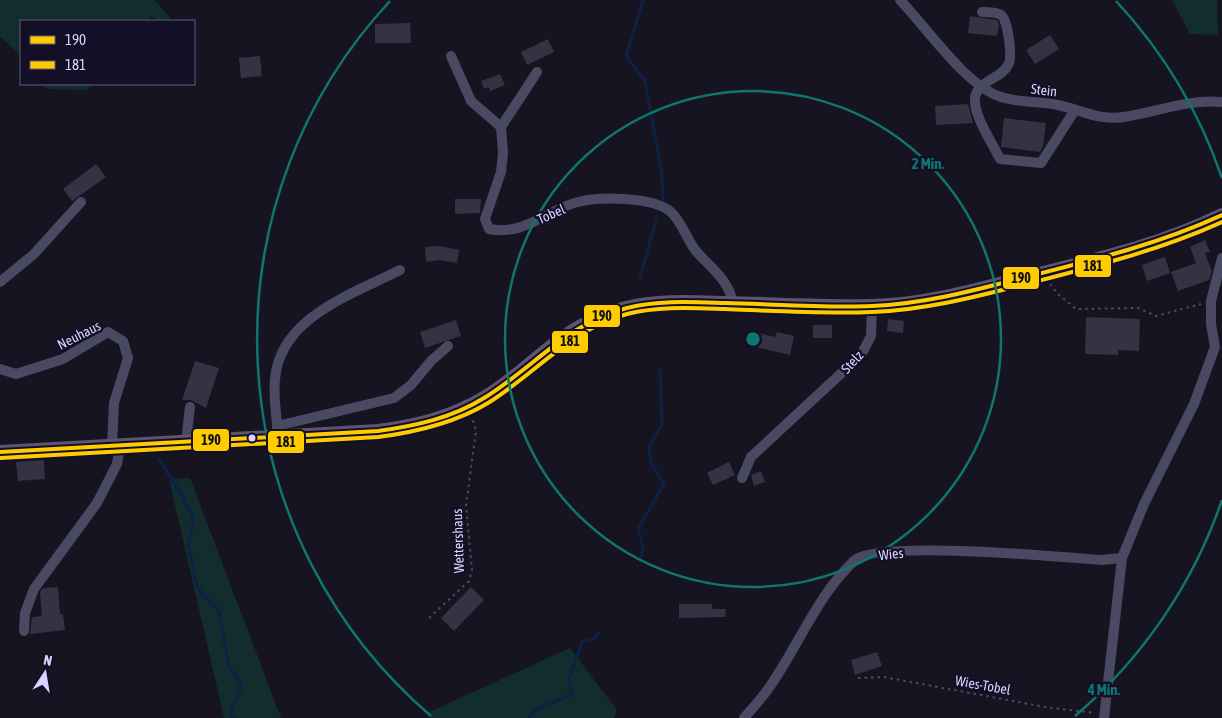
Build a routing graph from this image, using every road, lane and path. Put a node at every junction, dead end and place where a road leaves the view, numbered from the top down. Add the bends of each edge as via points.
1 (900, 0) edge
2 (982, 12) dead end
3 (451, 56) dead end
4 (537, 72) dead end
5 (980, 87) junction
6 (1222, 102) edge
7 (1075, 110) junction
8 (501, 127) junction
9 (81, 202) dead end
10 (1222, 216) edge
11 (1222, 258) edge
12 (400, 270) dead end
13 (1045, 272) junction
14 (0, 282) edge
15 (1211, 301) junction
16 (732, 303) junction
17 (872, 306) junction
18 (448, 346) dead end
19 (1219, 351) edge
20 (0, 369) edge
21 (190, 406) dead end
22 (479, 412) dead end
23 (278, 431) junction
24 (186, 442) junction
25 (116, 446) junction
26 (0, 452) edge
27 (742, 478) dead end
28 (1122, 558) junction
29 (429, 618) dead end
30 (24, 631) dead end
31 (858, 678) dead end
32 (1104, 716) edge
33 (744, 718) edge

1 - 5 street, Stein
2 - 5 street via 1000,14 1006,19 1010,62 1004,71
3 - 8 street via 471,101
4 - 8 street
5 - 7 street, Stein via 1000,97
5 - 7 street via 975,98 980,121 1000,159 1041,163
6 - 7 street, Stein via 1187,103 1106,119
8 - 16 street, Tobel via 501,172 485,219 489,228 515,229 578,202 604,199 641,201 663,207 673,213 694,249 728,287
9 - 14 street via 33,255
10 - 13 main road via 1151,245
11 - 15 street
12 - 23 street via 315,313 285,346 275,379
13 - 15 path via 1058,294 1076,309 1138,308 1156,316
13 - 17 main road via 947,297
15 - 19 street via 1211,324
16 - 17 main road
16 - 23 main road via 654,304 612,312 559,339 485,397 442,418 378,431
17 - 27 street, Stelz via 871,336 861,355 751,457
18 - 23 street via 394,398
19 - 28 street via 1144,504
20 - 25 street, Neuhaus via 16,374 63,360 108,332 123,341 128,358 114,403
21 - 24 street
22 - 29 path, Wettershaus via 471,416 476,432 466,504 472,570 469,581
23 - 24 main road
24 - 25 main road
25 - 26 main road
25 - 30 street via 117,464 97,503 34,589 25,613
28 - 32 street
28 - 33 street, Wies via 1101,560 974,551 892,552 857,559 823,600 766,692
31 - 32 path, Wies-Tobel via 884,677

